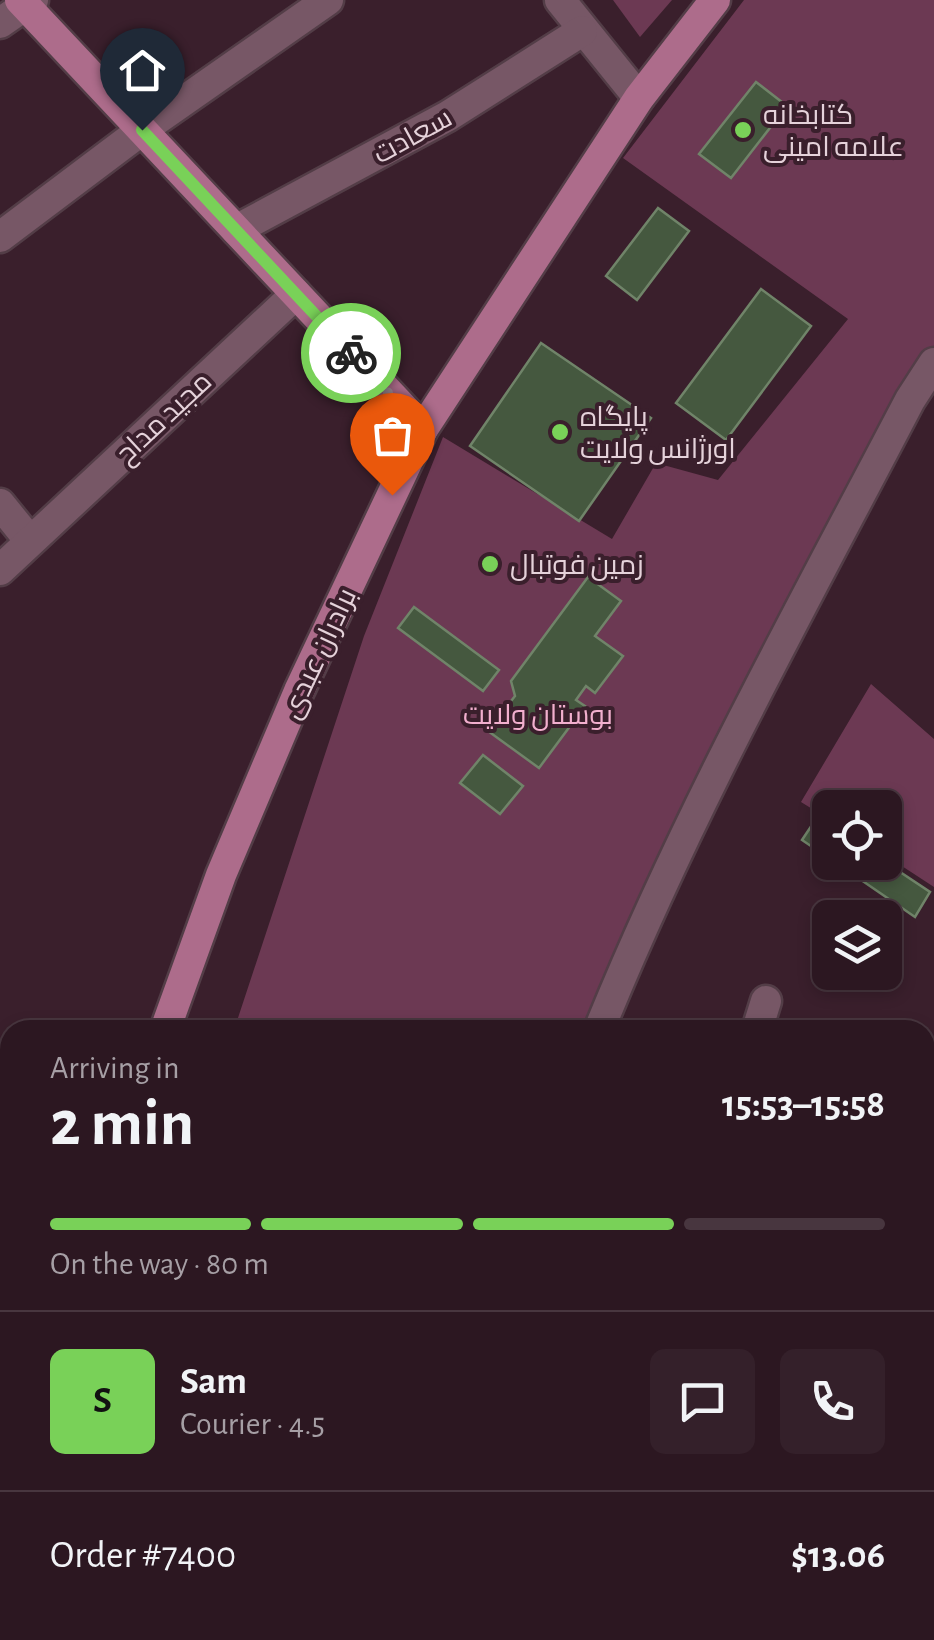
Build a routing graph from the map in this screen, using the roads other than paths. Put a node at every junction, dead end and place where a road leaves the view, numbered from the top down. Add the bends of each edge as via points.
1 (328, 0) edge
2 (560, 0) edge
3 (714, 0) edge
4 (20, 7) edge
5 (582, 31) junction
6 (639, 98) junction
7 (142, 130) junction
8 (236, 230) junction
9 (0, 237) edge
10 (296, 294) junction
11 (934, 363) edge
12 (422, 429) junction
13 (0, 504) edge
14 (30, 541) junction
15 (0, 570) edge
16 (169, 1020) edge
17 (603, 1020) edge

1 - 7 street
2 - 5 street
3 - 6 main road, برادران عبدی
4 - 7 main road
5 - 6 street
5 - 8 street, سعادت via 448,116
6 - 12 main road, برادران عبدی
7 - 8 main road
7 - 9 street
8 - 10 main road
10 - 12 main road
10 - 14 street, مجید مداح
11 - 17 street via 771,665
12 - 16 main road, برادران عبدی via 291,709
13 - 14 street
14 - 15 street, مجید مداح

